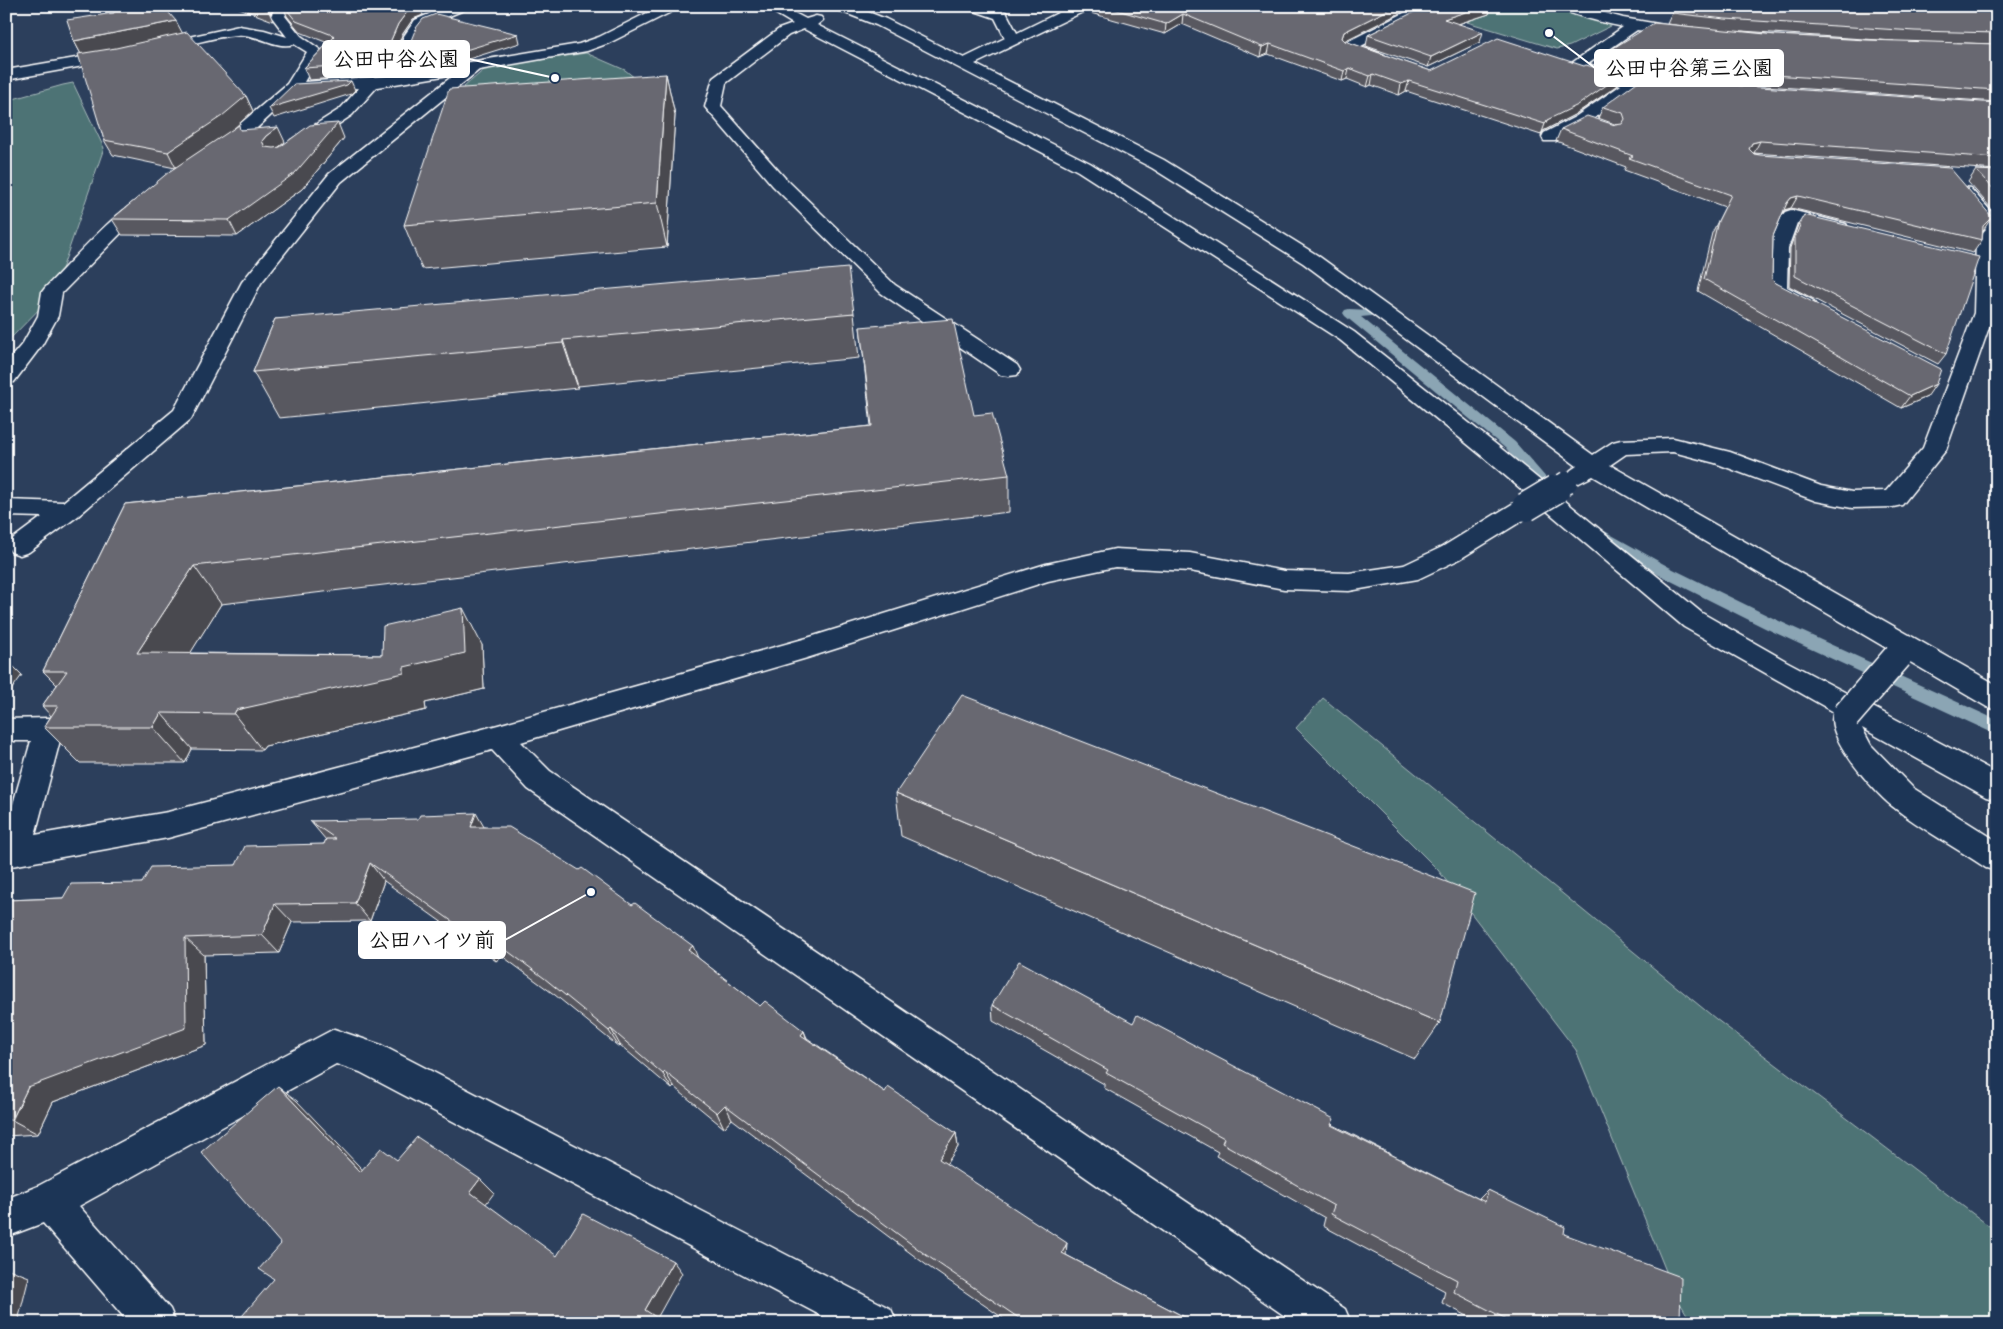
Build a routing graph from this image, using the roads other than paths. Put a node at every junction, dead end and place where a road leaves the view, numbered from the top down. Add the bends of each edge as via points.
1 (283, 6) edge
2 (461, 6) edge
3 (672, 6) edge
4 (770, 6) edge
5 (974, 6) edge
6 (1084, 6) edge
7 (1402, 6) edge
8 (1565, 6) edge
9 (844, 7) edge
10 (806, 23) junction
11 (1633, 26) junction
12 (1694, 33) edge
13 (296, 39) junction
14 (1014, 41) junction
15 (1558, 60) edge
16 (961, 62) junction
17 (1393, 62) edge
18 (1577, 65) junction
19 (474, 67) junction
20 (927, 72) junction
21 (6, 75) edge
22 (393, 79) junction
23 (372, 82) junction
24 (1633, 84) junction
25 (293, 87) junction
26 (1682, 88) edge
27 (1550, 138) dead end
28 (288, 151) edge
29 (205, 159) edge
30 (1949, 174) edge
31 (158, 192) edge
32 (1859, 233) edge
33 (1820, 312) edge
34 (1009, 370) dead end
35 (6, 377) edge
36 (1592, 466) junction
37 (6, 508) edge
38 (69, 510) junction
39 (20, 546) dead end
40 (1903, 652) junction
41 (1997, 699) edge
42 (6, 730) edge
43 (498, 737) junction
44 (1997, 788) edge
45 (11, 853) edge
46 (1997, 858) edge
47 (49, 1201) junction
48 (6, 1218) edge
49 (156, 1323) edge
50 (877, 1323) edge
51 (1332, 1323) edge

1 - 13 street via 278,16
2 - 22 street via 420,23
3 - 19 street via 582,48
4 - 10 street
5 - 14 street via 1001,15
6 - 14 street
7 - 17 street via 1417,12 1348,47
8 - 11 street
9 - 10 street
9 - 16 street
10 - 20 street
10 - 34 street via 784,32 719,80 713,107 779,182 888,288
11 - 12 street
11 - 18 street
13 - 21 street via 287,42 239,30 136,53
13 - 25 street via 315,51
14 - 16 street
15 - 18 street
16 - 20 street
16 - 36 street via 1158,164 1310,260
18 - 24 street
19 - 22 street
19 - 38 street via 335,178 252,282 183,414
20 - 44 street via 1084,167 1347,336 1490,450 1693,620
22 - 23 street
23 - 25 street
23 - 28 street via 346,112
24 - 26 street
24 - 27 street via 1589,123
25 - 29 street via 237,138
30 - 36 street via 1996,229 1985,240 1975,260 1984,313 1949,380 1934,450 1893,499 1852,500 1816,493 1722,457 1673,445 1621,447
31 - 35 street via 122,221 52,292 48,316 32,345
32 - 33 street via 1791,216 1778,248 1777,290
36 - 40 street
36 - 43 street, bridge via 1451,553 1409,573 1349,582 1284,580 1190,562 1115,558 1046,573 807,648
37 - 38 street
38 - 39 street
40 - 41 street
40 - 46 street, bridge via 1846,716 1848,733 1861,754 1902,796
42 - 45 street via 49,730
43 - 45 street via 168,826
43 - 51 street via 539,780
47 - 48 street
47 - 49 street
47 - 50 street via 334,1046 368,1057

